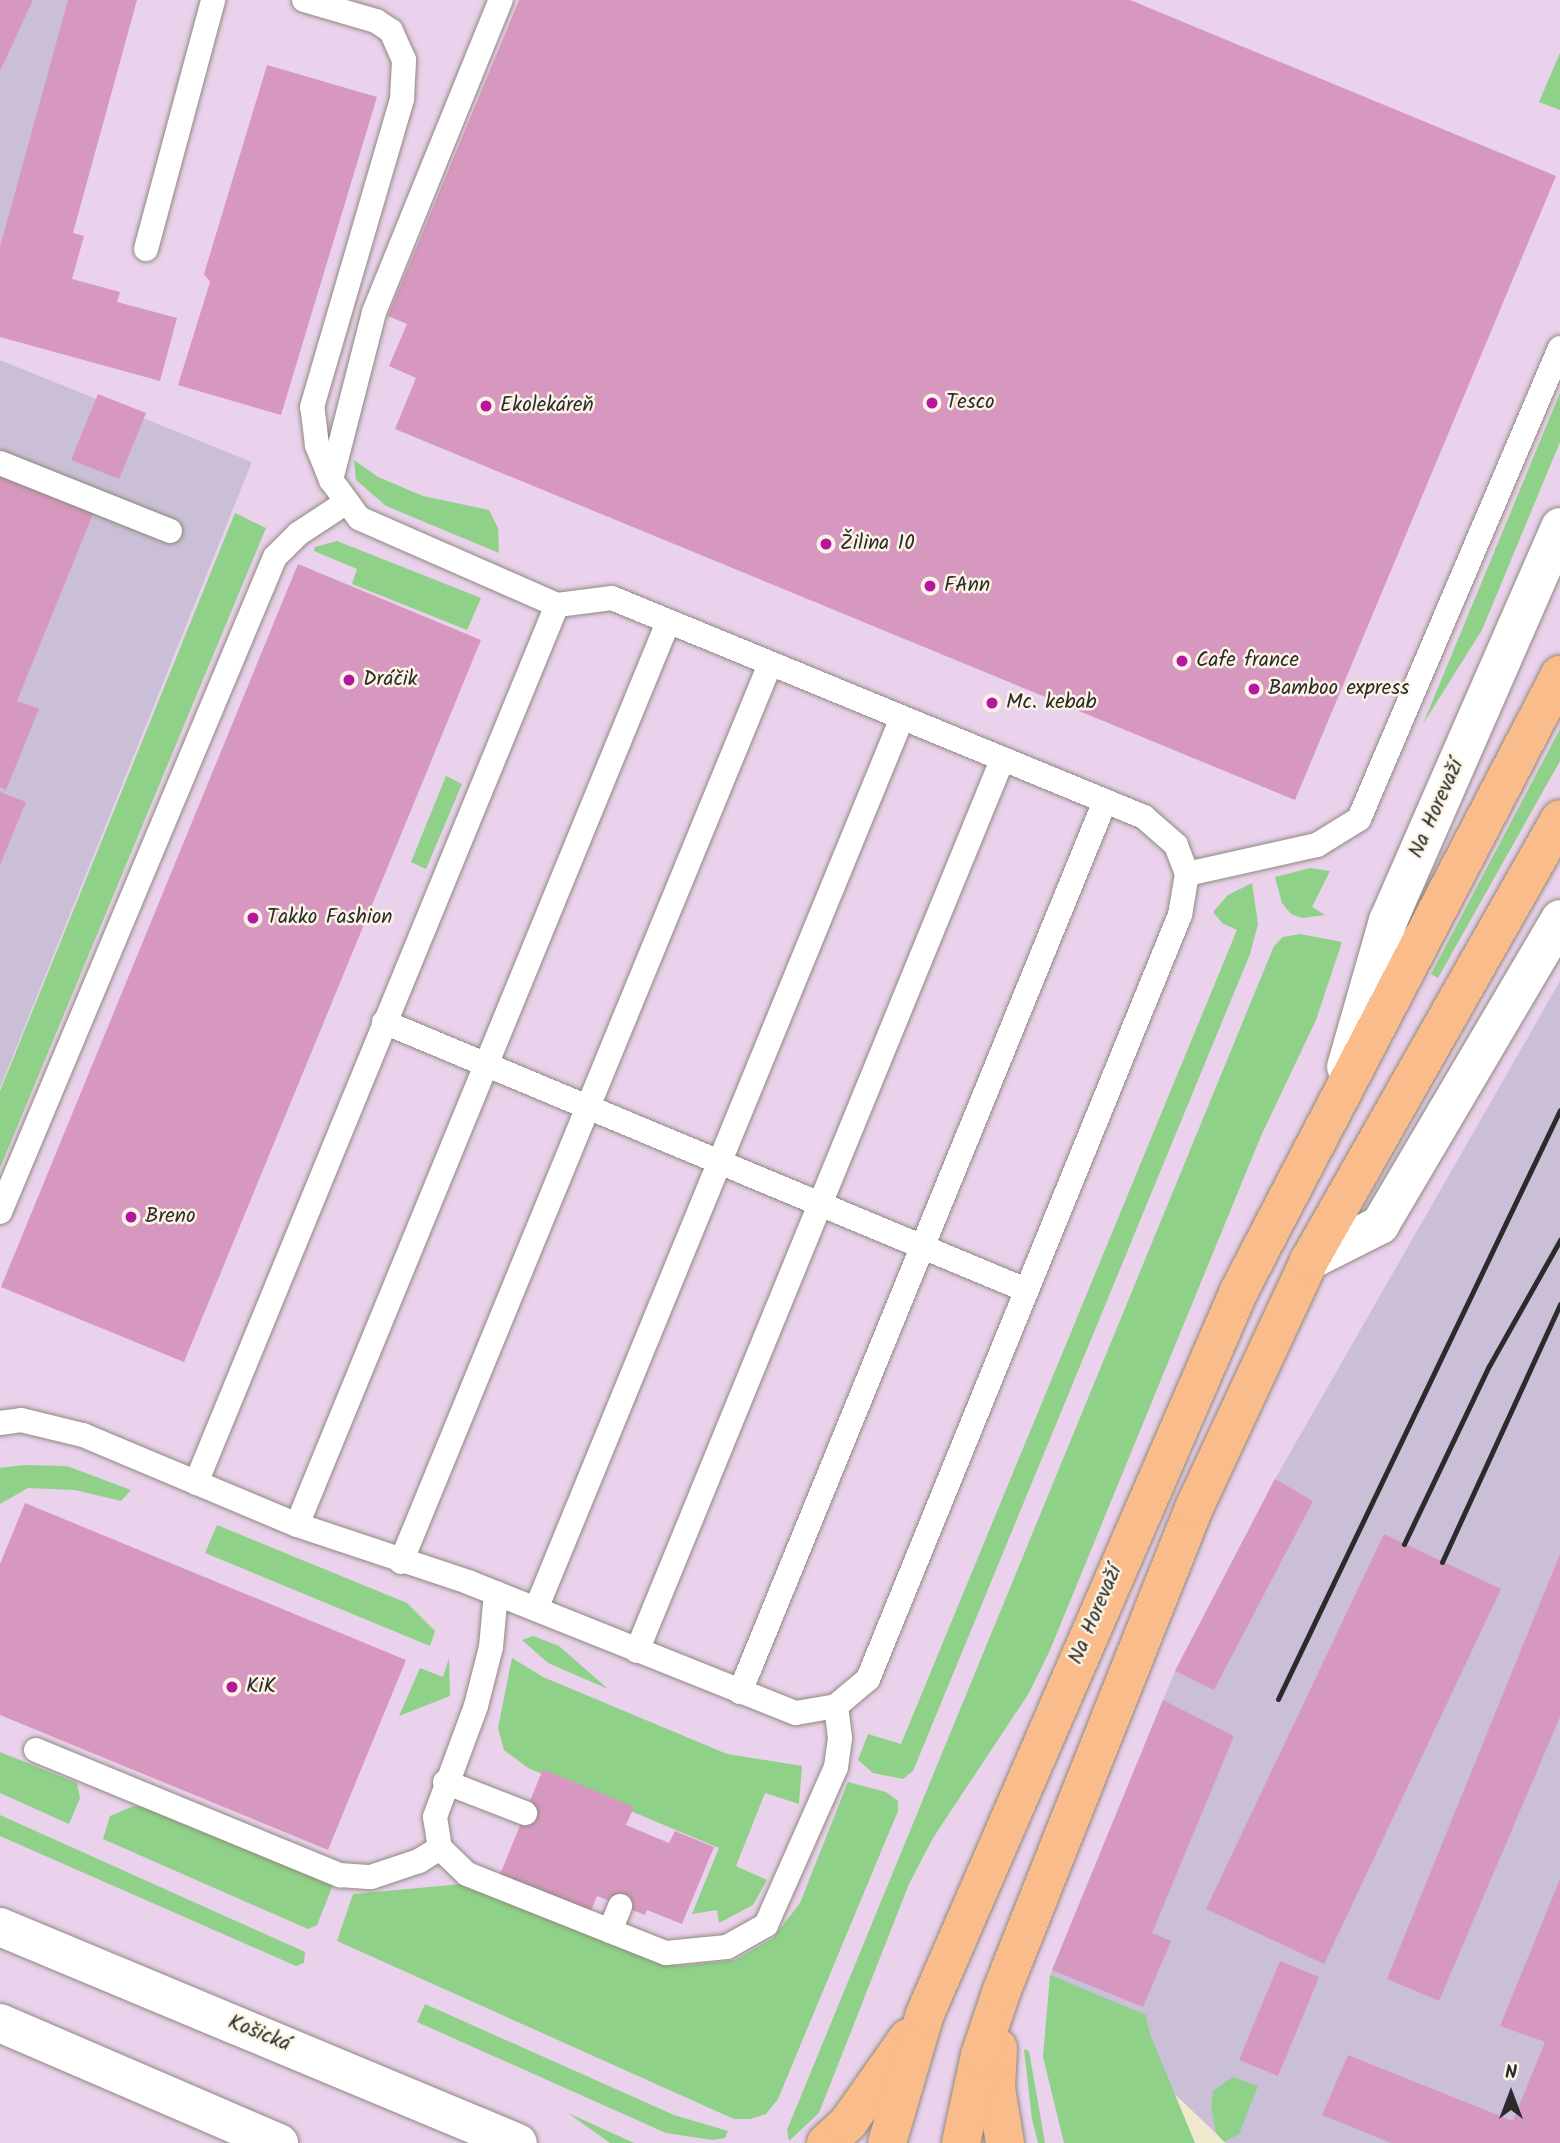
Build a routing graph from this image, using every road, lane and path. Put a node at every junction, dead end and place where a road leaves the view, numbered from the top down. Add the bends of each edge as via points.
1 (214, 0) edge
2 (303, 0) edge
3 (501, 0) edge
4 (146, 248) dead end
5 (1560, 348) edge
6 (0, 463) edge
7 (331, 480) junction
8 (345, 503) junction
9 (1560, 527) edge
10 (170, 531) dead end
11 (557, 605) junction
12 (668, 622) junction
13 (769, 664) junction
14 (1560, 675) edge
15 (902, 719) junction
16 (1002, 760) junction
17 (1105, 801) junction
18 (1560, 819) edge
19 (1187, 874) junction
20 (1560, 919) edge
21 (384, 1022) junction
22 (487, 1065) junction
23 (1336, 1100) junction
24 (586, 1107) junction
25 (720, 1163) junction
26 (821, 1205) junction
27 (0, 1212) edge
28 (921, 1248) junction
29 (1309, 1261) junction
30 (1026, 1290) junction
31 (0, 1423) edge
32 (196, 1483) junction
33 (297, 1525) junction
34 (401, 1562) junction
35 (496, 1593) junction
36 (536, 1609) junction
37 (637, 1651) junction
38 (740, 1692) junction
39 (836, 1706) junction
40 (36, 1751) dead end
41 (445, 1782) junction
42 (526, 1813) dead end
43 (440, 1848) junction
44 (620, 1906) dead end
45 (0, 1927) edge
46 (610, 1931) junction
47 (1002, 1990) junction
48 (925, 2014) junction
49 (0, 2022) edge
50 (279, 2143) edge
51 (518, 2143) edge
52 (826, 2143) edge
53 (887, 2143) edge
54 (961, 2143) edge
55 (1005, 2143) edge

1 - 4 lane
2 - 7 lane via 376,21 391,31 400,45 405,77 312,407 317,445
3 - 7 lane via 374,312
5 - 19 lane via 1359,819 1317,845
6 - 10 lane
7 - 8 lane
8 - 11 lane via 376,530
8 - 27 lane via 298,534 275,556
9 - 23 street, Na Horevaží via 1388,921
11 - 12 lane via 612,598
11 - 21 lane
12 - 13 lane
12 - 22 lane
13 - 15 lane
13 - 24 lane
14 - 23 main road, Na Horevaží
15 - 16 lane
15 - 25 lane
16 - 17 lane
16 - 26 lane
17 - 19 lane via 1144,817 1176,845
17 - 28 lane
18 - 29 main road
19 - 30 lane via 1181,915
20 - 29 street via 1380,1225
21 - 22 lane
21 - 32 lane
22 - 24 lane
22 - 33 lane
23 - 48 main road, Na Horevaží via 1233,1303
24 - 25 lane
24 - 34 lane
25 - 26 lane
25 - 36 lane
26 - 28 lane
26 - 37 lane
28 - 30 lane
28 - 38 lane
29 - 47 main road via 1194,1508
30 - 39 lane via 868,1679
31 - 32 lane via 21,1420 83,1435
32 - 33 lane
33 - 34 lane
34 - 35 lane
35 - 36 lane
35 - 41 lane via 491,1647 476,1706
36 - 37 lane
37 - 38 lane
38 - 39 lane via 796,1713
39 - 46 lane via 840,1738 836,1767 766,1925 727,1947 666,1954
40 - 43 lane via 340,1875 371,1877 419,1861
41 - 42 lane
41 - 43 lane via 435,1817
43 - 46 lane via 467,1874
44 - 46 lane
45 - 51 street, Košická
47 - 54 main road via 980,2055
47 - 55 main road via 996,2088
48 - 52 main road via 848,2123
48 - 53 main road, Na Horevaží
49 - 50 street

